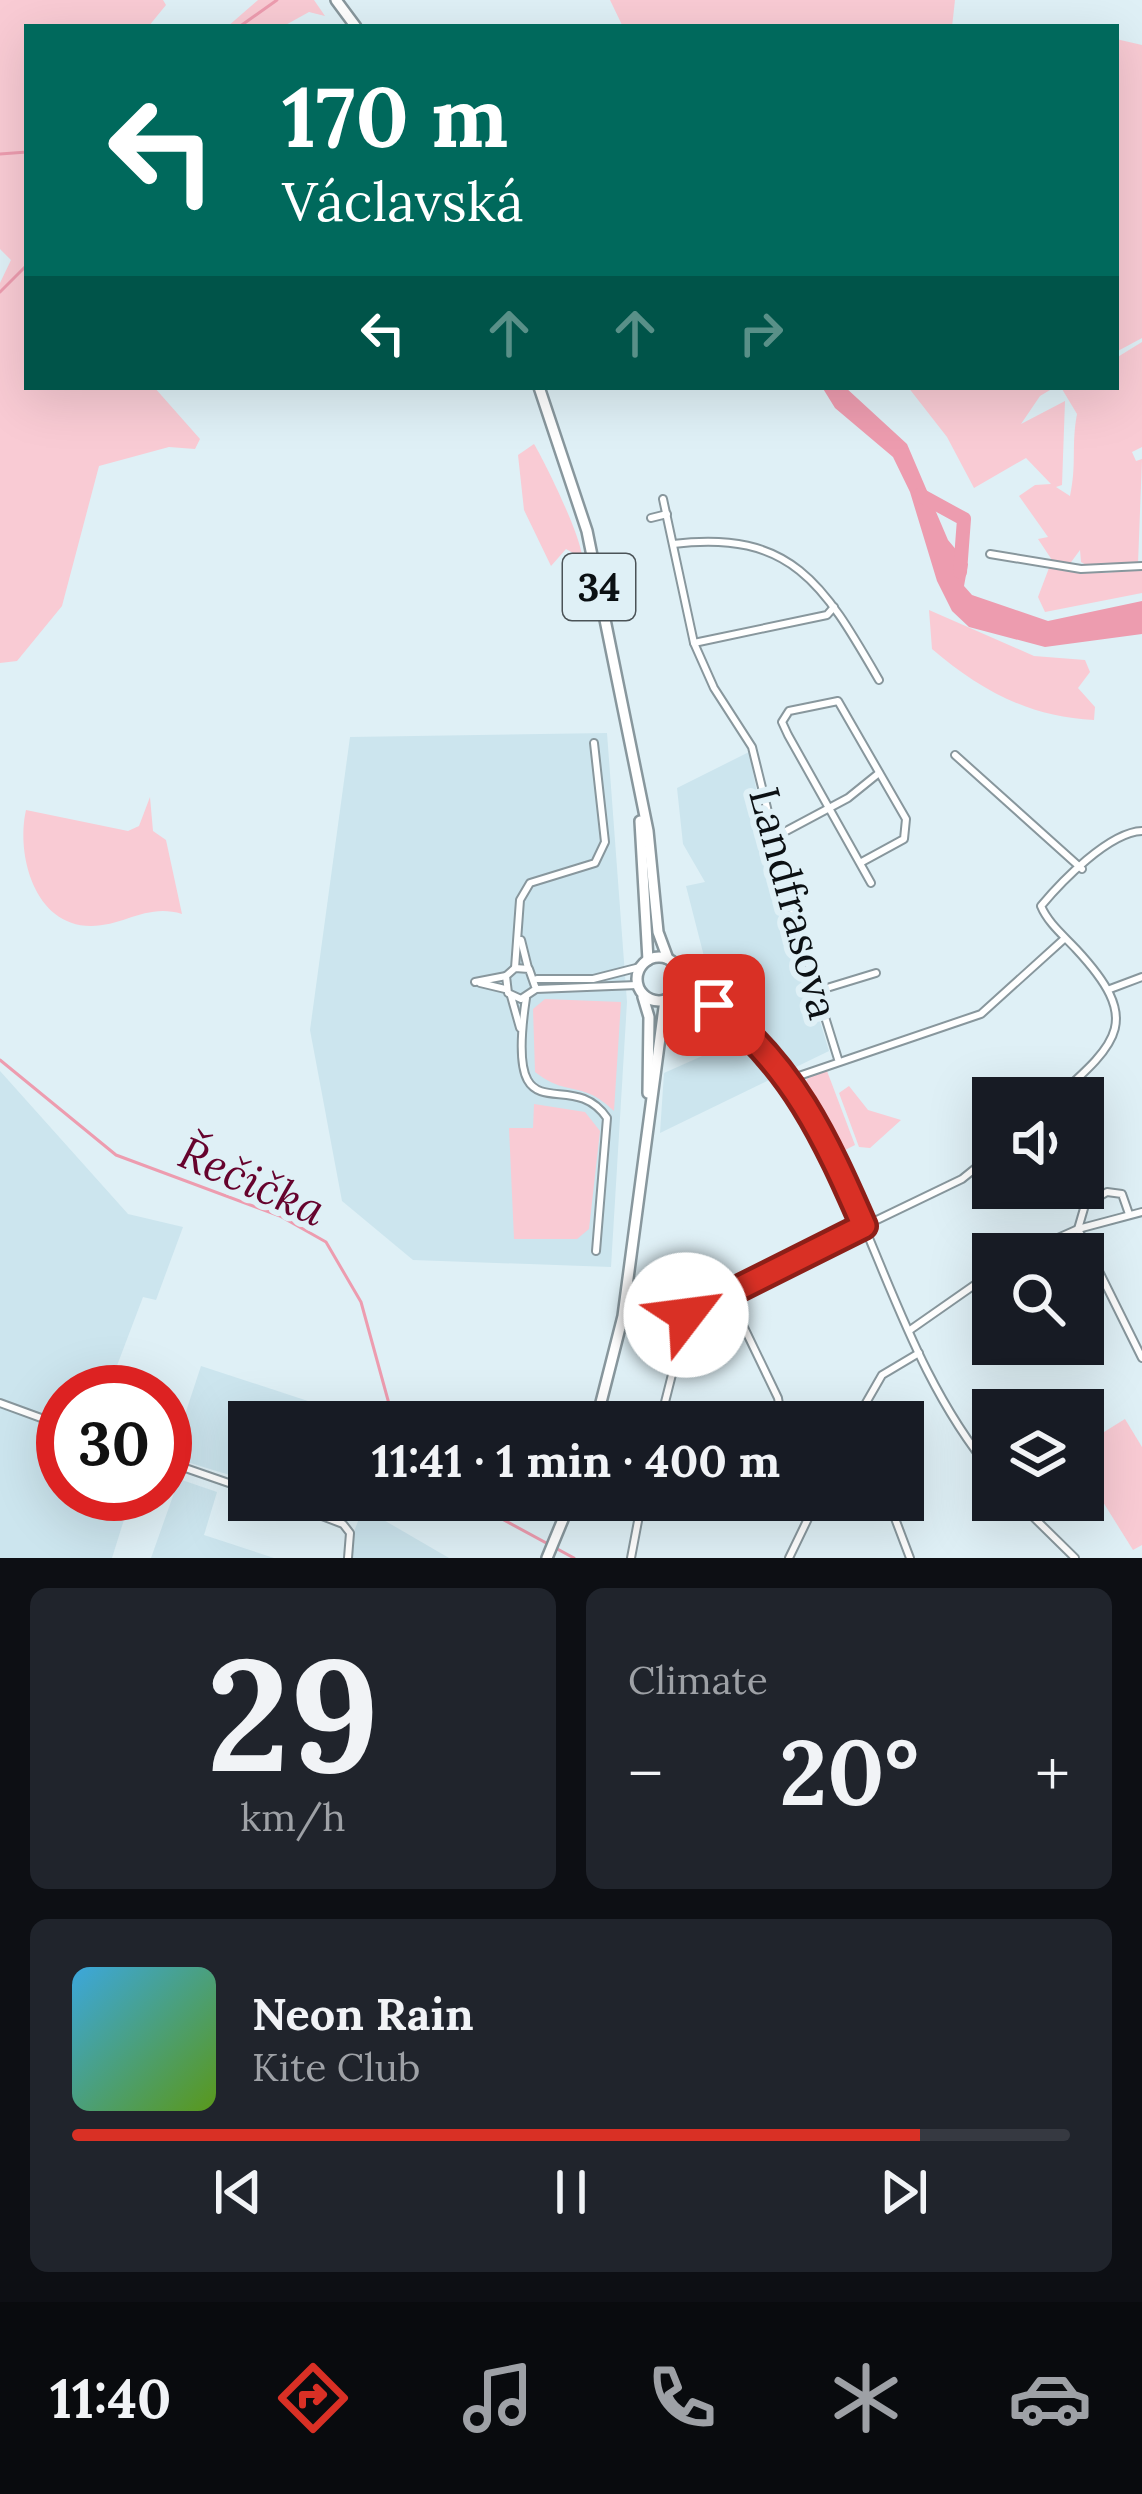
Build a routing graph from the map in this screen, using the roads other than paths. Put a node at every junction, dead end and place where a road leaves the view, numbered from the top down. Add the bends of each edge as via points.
1 (539, 390) edge
2 (663, 499) dead end
3 (667, 514) junction
4 (651, 518) dead end
5 (674, 544) junction
6 (990, 554) dead end
7 (1142, 566) edge
8 (835, 606) junction
9 (694, 643) junction
10 (879, 680) dead end
11 (594, 743) dead end
12 (955, 754) dead end
13 (879, 773) junction
14 (639, 791) junction
15 (829, 808) junction
16 (1142, 831) edge
17 (773, 838) junction
18 (860, 863) junction
19 (1082, 869) junction
20 (871, 883) dead end
21 (520, 937) junction
22 (1065, 938) junction
23 (668, 958) junction
24 (644, 963) junction
25 (515, 968) junction
26 (529, 969) junction
27 (876, 973) dead end
28 (506, 976) junction
29 (1142, 977) edge
30 (681, 980) junction
31 (536, 984) junction
32 (1110, 989) junction
33 (639, 990) junction
34 (817, 991) junction
35 (508, 993) junction
36 (526, 998) junction
37 (669, 999) junction
38 (714, 1005) junction
39 (521, 1033) junction
40 (838, 1059) junction
41 (1079, 1077) edge
42 (790, 1079) junction
43 (648, 1116) junction
44 (972, 1171) edge
45 (1142, 1212) edge
46 (1129, 1214) junction
47 (864, 1226) junction
48 (1078, 1229) junction
49 (1069, 1233) edge
50 (596, 1251) dead end
51 (972, 1287) edge
52 (726, 1290) junction
53 (910, 1330) junction
54 (920, 1353) junction
55 (1142, 1358) edge
56 (601, 1401) edge
57 (665, 1401) edge
58 (778, 1401) edge
59 (868, 1401) edge
60 (0, 1403) edge
61 (36, 1416) edge
62 (972, 1443) edge
63 (192, 1470) edge
64 (228, 1483) edge
65 (335, 1521) edge
66 (563, 1521) edge
67 (638, 1521) edge
68 (807, 1521) edge
69 (896, 1521) edge
70 (1038, 1521) edge
71 (348, 1558) edge
72 (547, 1558) edge
73 (632, 1558) edge
74 (789, 1558) edge
75 (910, 1558) edge
76 (1076, 1558) edge

1 - 14 main road, 34 via 587,531
2 - 3 street, Landfrasova
3 - 4 street
3 - 5 street, Landfrasova
5 - 8 street via 719,538 778,553
5 - 9 street, Landfrasova
6 - 7 street via 1082,569
8 - 9 street via 827,615
8 - 10 street
9 - 17 street, Landfrasova via 752,747
11 - 21 street via 605,842 595,862 530,883 520,899
12 - 19 street
13 - 15 street
13 - 15 street via 842,704 832,698 790,711 782,722
13 - 18 street via 908,829
14 - 23 main road, 34
14 - 24 main road, 34
15 - 17 street
15 - 18 street
16 - 19 street via 1126,834
17 - 34 street, Landfrasova
18 - 20 street
19 - 22 street via 1041,906
21 - 25 street
21 - 26 street
22 - 32 street
22 - 40 street via 981,1014
23 - 24 main road
23 - 30 main road
24 - 31 street
24 - 33 main road
25 - 26 street
25 - 28 street
26 - 31 street
27 - 34 street
28 - 35 street
28 - 35 street via 475,982
29 - 32 street
30 - 37 main road
30 - 38 street
31 - 33 street
31 - 36 street
32 - 41 street via 1119,1017 1112,1046
33 - 37 main road
33 - 43 main road via 649,1017
34 - 40 street, Landfrasova
35 - 36 street
35 - 39 street
36 - 39 street
37 - 38 street
37 - 43 main road
38 - 42 street
39 - 50 street via 530,1085 583,1098 607,1118
40 - 42 street
42 - 47 street via 822,1128
43 - 56 main road via 623,1316
44 - 47 street
45 - 46 street
46 - 48 street
46 - 48 street via 1122,1194 1107,1192 1085,1205
47 - 52 street
47 - 53 street
48 - 49 street
48 - 55 street
51 - 53 street
52 - 57 street via 686,1315
52 - 58 street
53 - 54 street
54 - 59 street via 882,1375
54 - 62 street
60 - 61 street
63 - 64 street
65 - 71 street via 350,1533
66 - 72 main road
67 - 73 street
68 - 74 street
69 - 75 street
70 - 76 street

